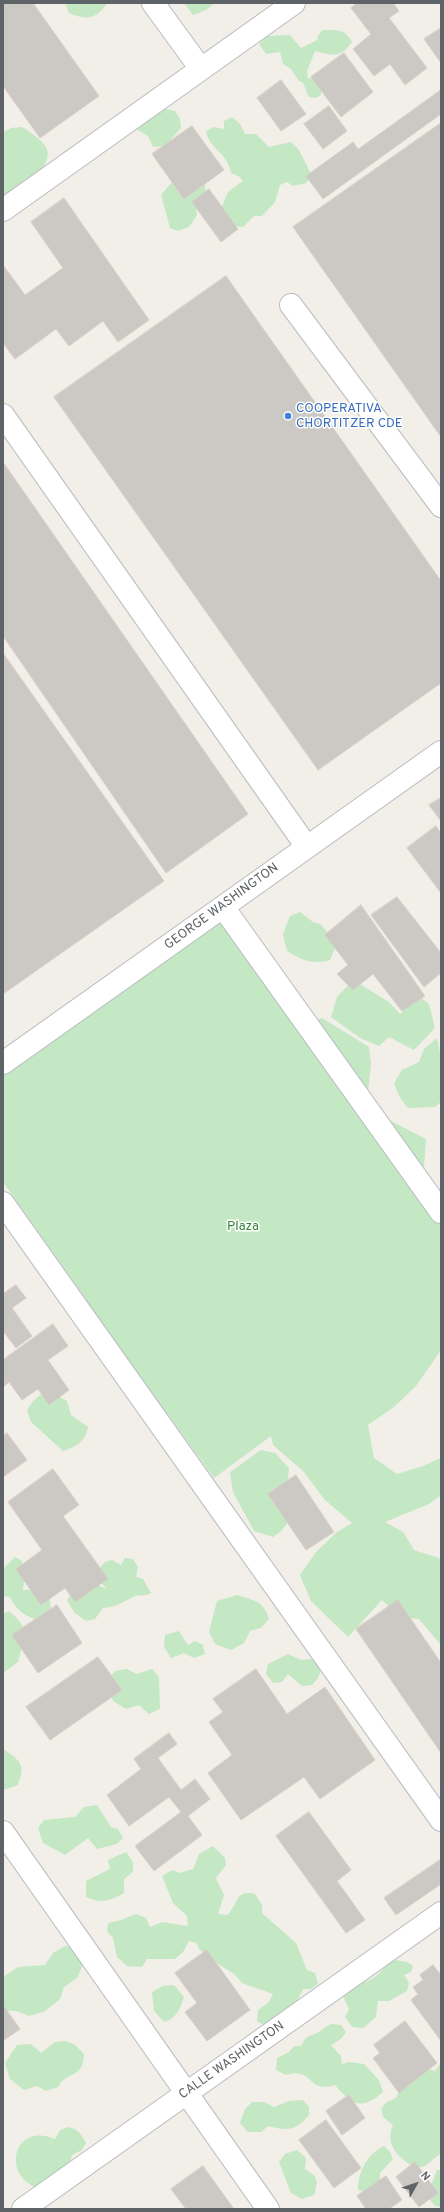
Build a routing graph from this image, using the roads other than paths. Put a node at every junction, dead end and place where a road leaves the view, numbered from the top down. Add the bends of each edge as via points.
1 (153, 3) edge
2 (294, 3) edge
3 (201, 69) junction
4 (3, 210) edge
5 (291, 305) dead end
6 (3, 415) edge
7 (441, 506) edge
8 (441, 752) edge
9 (307, 846) junction
10 (223, 907) junction
11 (3, 1063) edge
12 (3, 1203) edge
13 (441, 1212) edge
14 (441, 1820) edge
15 (3, 1832) edge
16 (441, 1913) edge
17 (186, 2093) junction
18 (23, 2209) edge
19 (268, 2209) edge

1 - 3 street
2 - 3 street
3 - 4 street
5 - 7 street
6 - 9 street
8 - 9 street, GEORGE WASHINGTON
9 - 10 street, GEORGE WASHINGTON
10 - 11 street, GEORGE WASHINGTON
10 - 13 street
12 - 14 street
15 - 17 street
16 - 17 street, CALLE WASHINGTON
17 - 18 street, CALLE WASHINGTON
17 - 19 street

